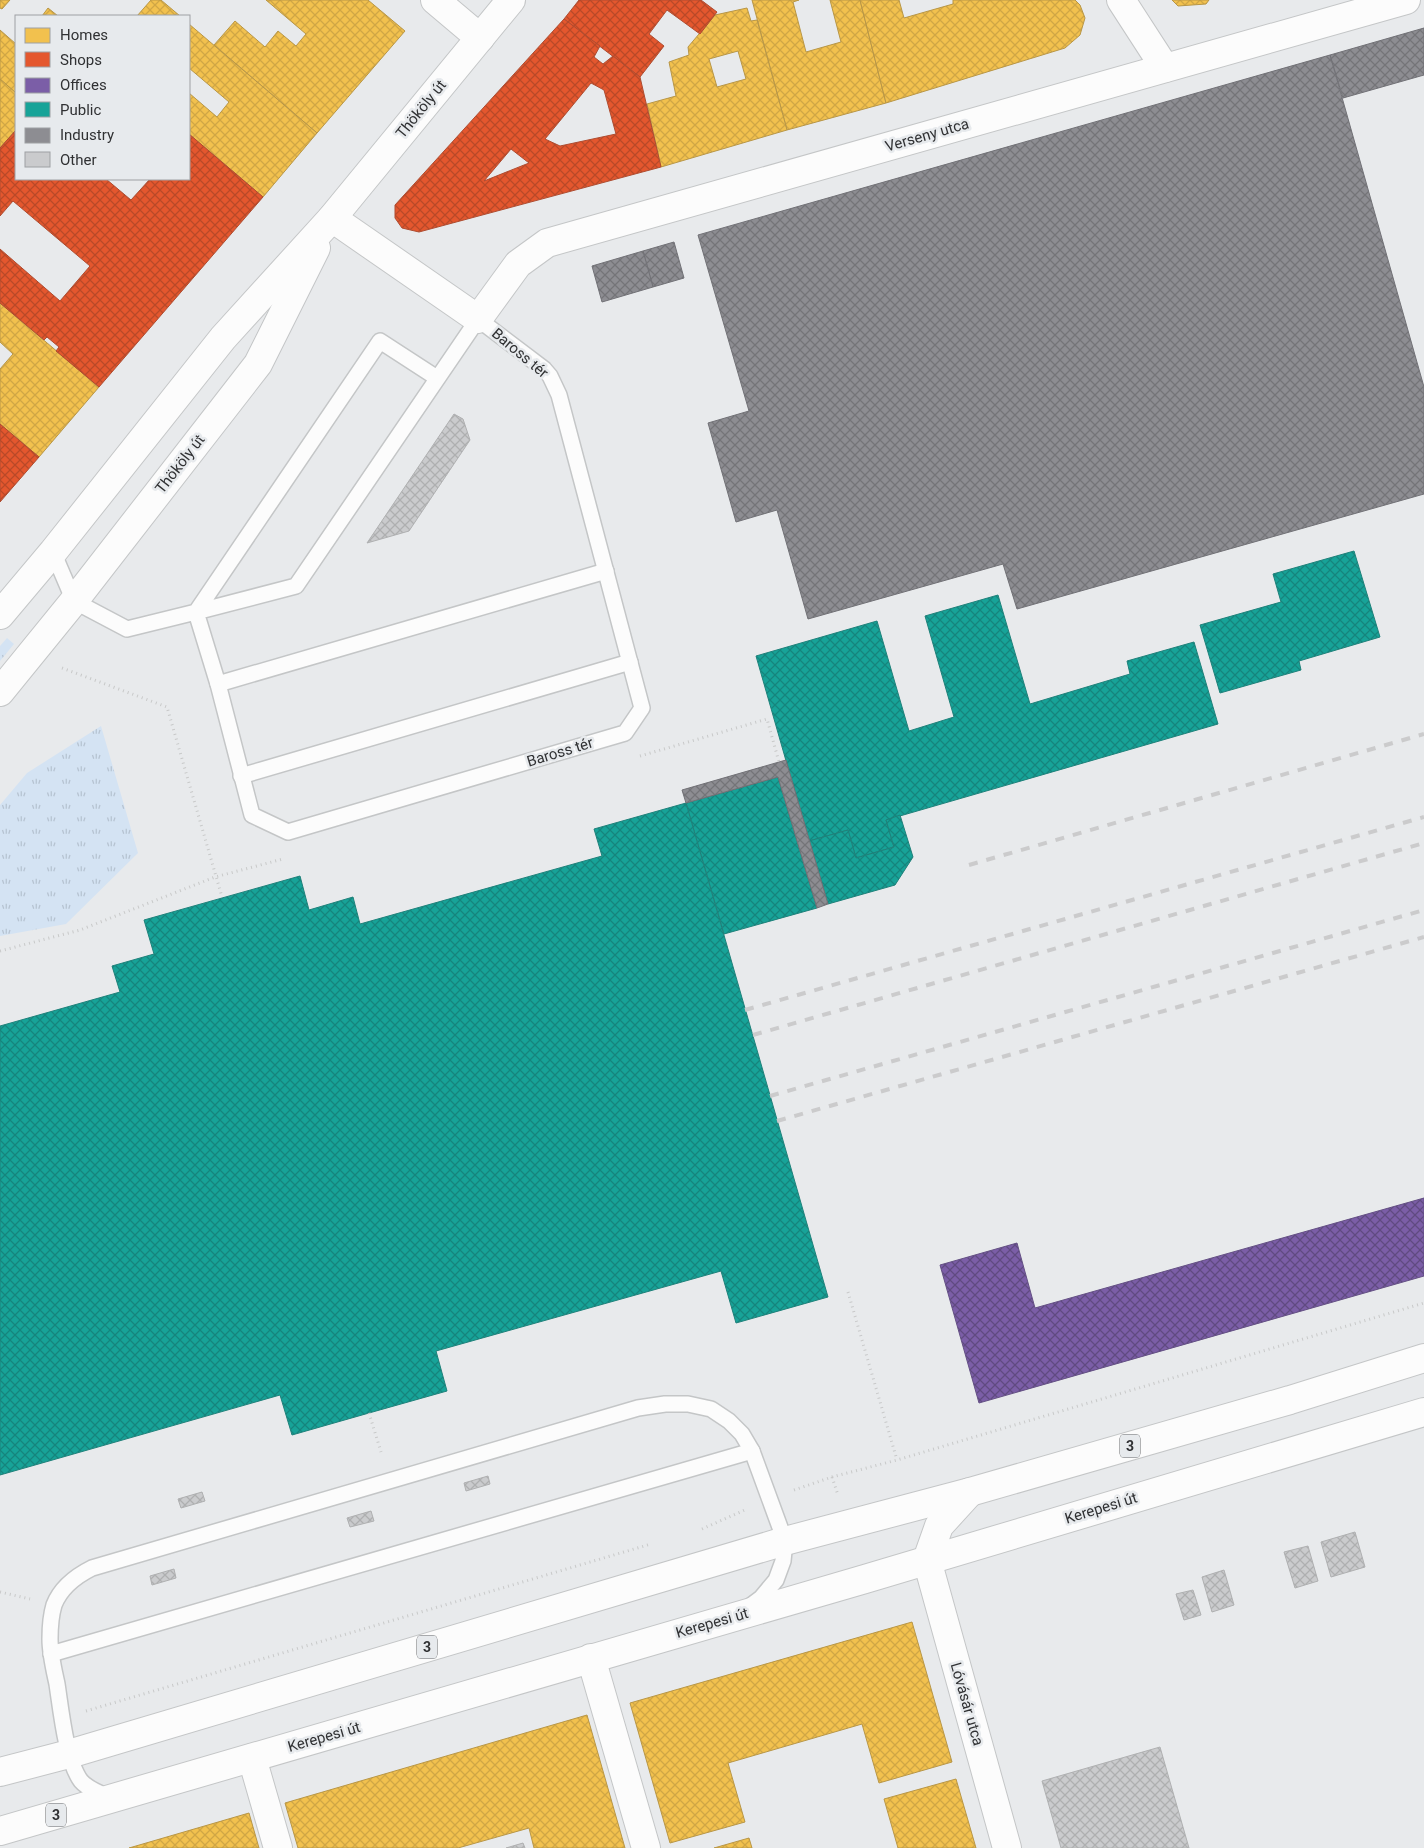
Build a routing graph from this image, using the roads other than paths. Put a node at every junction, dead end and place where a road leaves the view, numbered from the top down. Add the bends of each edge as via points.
1 (435, 0) edge
2 (511, 0) edge
3 (1121, 0) edge
4 (1406, 0) edge
5 (1372, 5) edge
6 (480, 38) junction
7 (1165, 68) junction
8 (332, 218) junction
9 (478, 319) junction
10 (438, 378) junction
11 (53, 552) junction
12 (606, 571) junction
13 (74, 601) junction
14 (196, 612) junction
15 (0, 615) edge
16 (630, 662) junction
17 (218, 684) junction
18 (0, 692) edge
19 (241, 776) junction
20 (1424, 1358) edge
21 (1424, 1412) edge
22 (752, 1451) junction
23 (970, 1492) junction
24 (785, 1541) junction
25 (927, 1560) junction
26 (738, 1616) junction
27 (51, 1654) junction
28 (591, 1658) junction
29 (70, 1754) junction
30 (252, 1758) junction
31 (0, 1772) edge
32 (112, 1799) junction
33 (0, 1831) edge
34 (278, 1848) edge
35 (646, 1848) edge
36 (1007, 1848) edge

1 - 6 main road
2 - 6 main road, Thököly út
3 - 7 main road
4 - 5 main road, Verseny utca
5 - 7 main road, Verseny utca
6 - 8 main road, Thököly út
7 - 9 main road, Verseny utca via 547,243 518,264
8 - 9 main road, Baross tér
8 - 11 main road, Thököly út via 223,338
8 - 13 main road, Thököly út via 258,364
9 - 10 lane, Baross tér
9 - 12 lane, Baross tér via 544,370 555,386
10 - 14 lane, Baross tér via 296,586
10 - 14 lane via 380,341
11 - 13 lane
11 - 15 main road, Thököly út
12 - 16 lane, Baross tér
12 - 17 lane
13 - 14 lane, Baross tér via 127,629
13 - 18 main road, Thököly út
14 - 17 lane, Baross tér
16 - 19 lane
16 - 19 lane, Baross tér via 642,708 625,732 562,752 288,832 252,815
17 - 19 lane, Baross tér
20 - 23 main road, 3
21 - 25 main road, Kerepesi út / 3
22 - 24 lane
22 - 27 lane
22 - 27 lane via 742,1434 710,1409 688,1404 638,1408 92,1568 76,1576 54,1604
23 - 24 main road, 3
23 - 25 main road via 939,1526
24 - 26 lane via 784,1561 776,1580 761,1598
24 - 29 main road, 3
25 - 26 main road, Kerepesi út / 3
25 - 36 main road, Lóvásár utca
26 - 28 main road, Kerepesi út / 3
27 - 29 lane
28 - 30 main road, Kerepesi út / 3
28 - 35 main road
29 - 31 main road, 3
29 - 32 lane via 82,1781
30 - 32 main road, Kerepesi út / 3
30 - 34 main road
32 - 33 main road, Kerepesi út / 3

